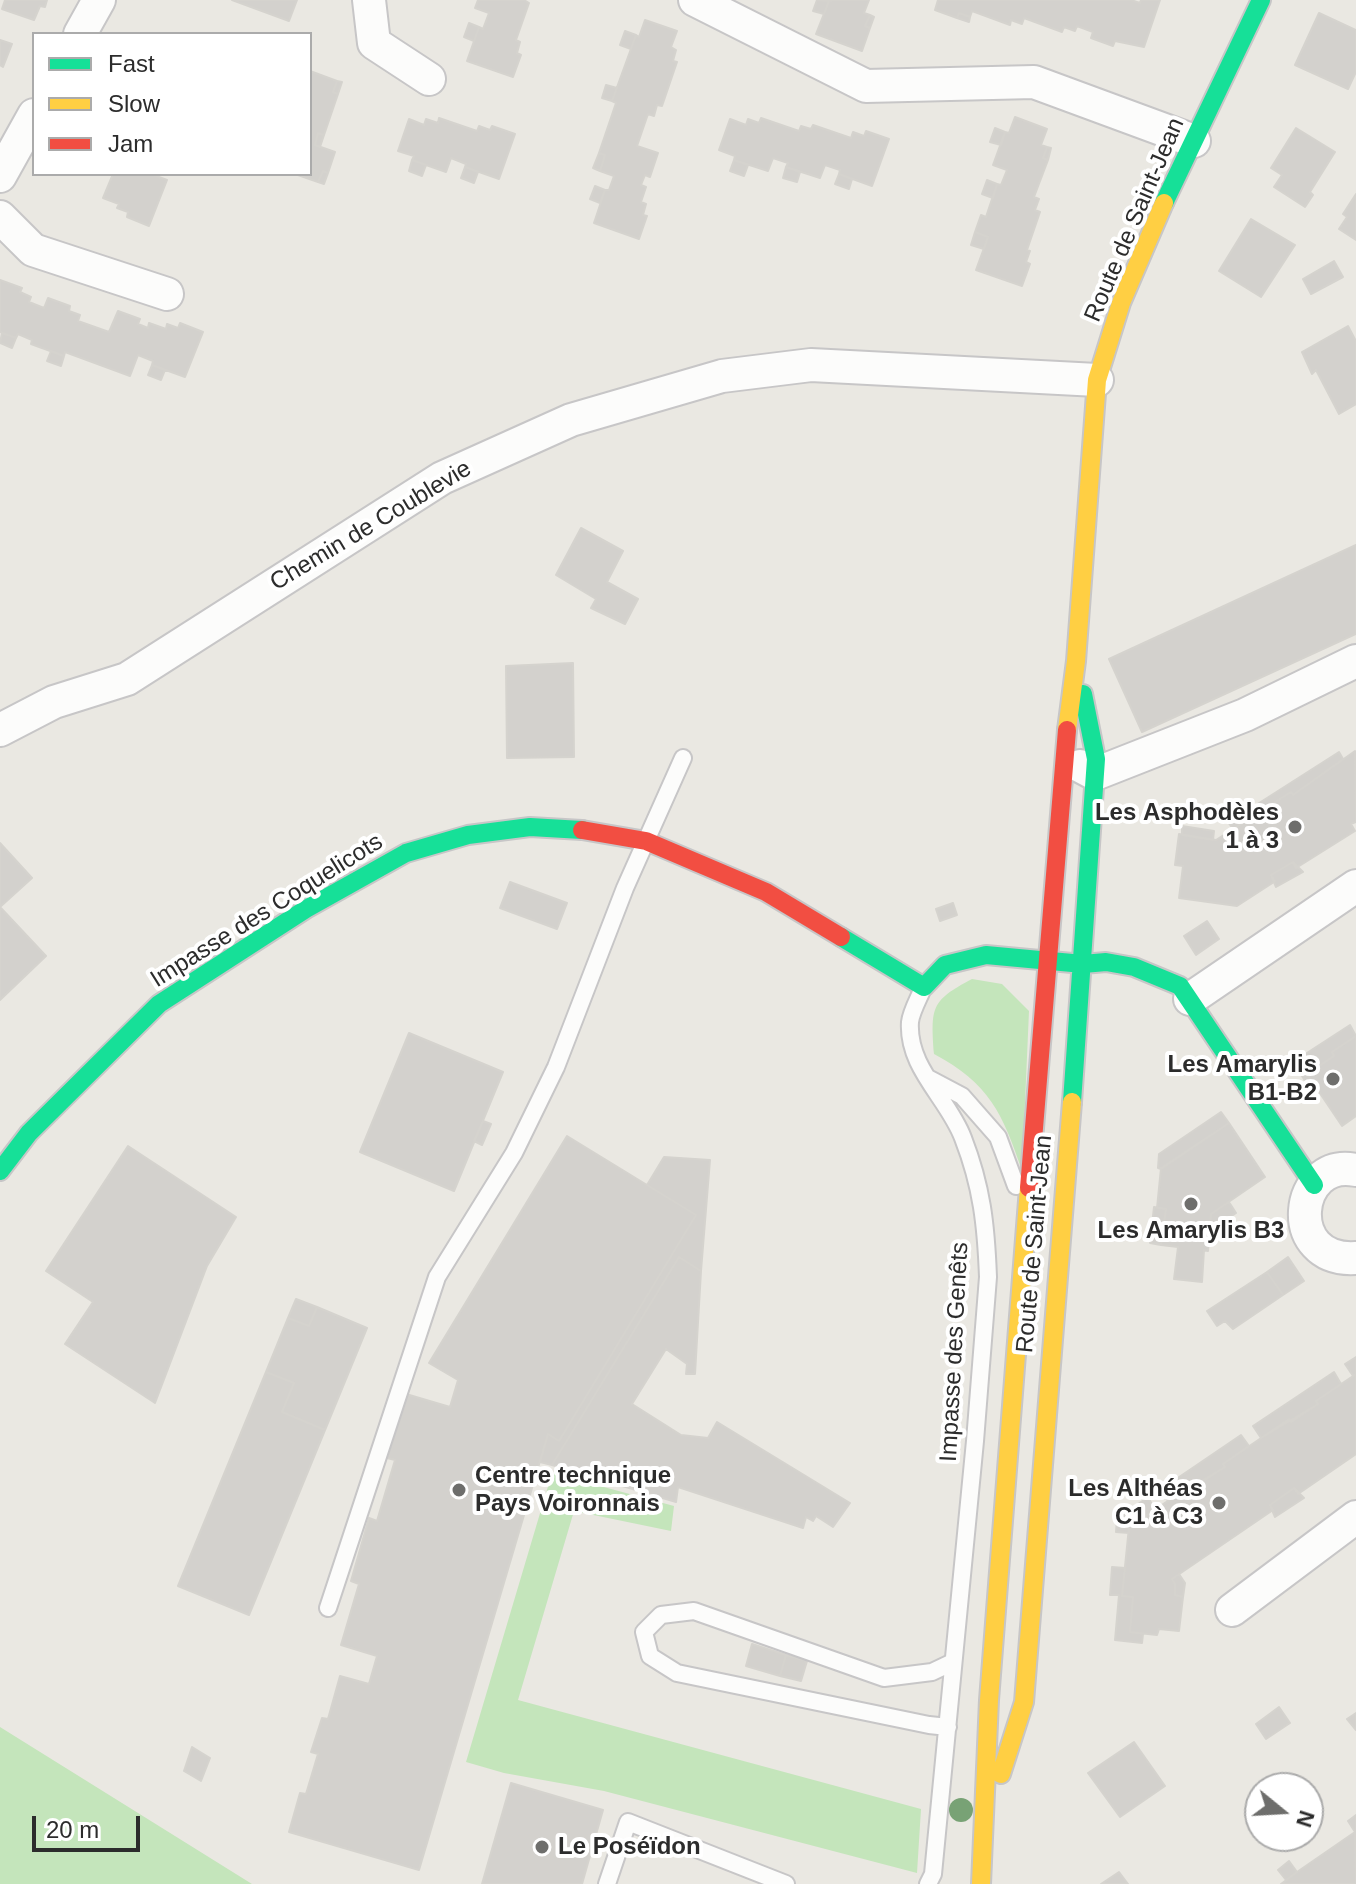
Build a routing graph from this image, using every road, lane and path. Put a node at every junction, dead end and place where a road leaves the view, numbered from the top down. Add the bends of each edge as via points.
1 (99, 0) edge
2 (369, 0) edge
3 (695, 0) edge
4 (1261, 0) edge
5 (81, 32) edge
6 (429, 79) dead end
7 (32, 119) edge
8 (1194, 141) junction
9 (0, 176) edge
10 (0, 217) edge
11 (167, 294) dead end
12 (1097, 380) junction
13 (1076, 661) junction
14 (1356, 661) edge
15 (0, 730) edge
16 (1063, 756) junction
17 (683, 758) dead end
18 (1095, 774) junction
19 (646, 841) junction
20 (1356, 886) edge
21 (1049, 959) junction
22 (1083, 964) junction
23 (924, 987) junction
24 (1190, 999) junction
25 (926, 1077) junction
26 (1356, 1170) edge
27 (0, 1171) edge
28 (1314, 1185) junction
29 (1029, 1217) junction
30 (1356, 1258) edge
31 (1356, 1517) edge
32 (328, 1608) dead end
33 (1232, 1610) dead end
34 (953, 1662) junction
35 (948, 1727) junction
36 (985, 1828) junction
37 (930, 1879) edge
38 (607, 1884) edge
39 (786, 1884) edge
40 (981, 1884) edge

1 - 5 street
2 - 6 street via 374,43
3 - 8 street via 866,86 1034,82
4 - 8 main road, Route de Saint-Jean
7 - 9 street
8 - 12 main road, Route de Saint-Jean via 1121,303
10 - 11 street via 33,250
12 - 13 main road, Route de Saint-Jean
12 - 15 street, Chemin de Coublevie via 811,365 722,376 571,420 442,478 127,679 54,702
13 - 16 main road, Route de Saint-Jean
13 - 18 main road, Route de Saint-Jean
14 - 18 street via 1245,715
16 - 18 street
16 - 21 main road, Route de Saint-Jean
17 - 19 lane
18 - 22 main road, Route de Saint-Jean
19 - 23 main road, Impasse des Coquelicots via 766,892
19 - 27 main road, Impasse des Coquelicots via 589,830 530,827 468,835 406,853 306,909 159,1004 29,1133
19 - 32 lane via 556,1067 514,1153 437,1277
20 - 24 street
21 - 22 main road
21 - 23 main road via 982,955 945,965
21 - 29 main road, Route de Saint-Jean
22 - 24 main road via 1134,967 1180,986
22 - 36 main road, Route de Saint-Jean via 1024,1702
23 - 25 lane, Impasse des Genêts via 910,1021 914,1056
24 - 28 main road
25 - 29 lane via 962,1096 998,1137
25 - 34 lane, Impasse des Genêts via 961,1134 979,1183 988,1277
26 - 28 street via 1329,1173
28 - 30 street via 1305,1200 1308,1234 1334,1257
29 - 36 main road, Route de Saint-Jean via 989,1700
31 - 33 street
34 - 35 lane, Impasse des Genêts
34 - 35 lane via 932,1672 884,1678 694,1611 661,1615 644,1632 650,1656 677,1673
35 - 37 lane, Impasse des Genêts
36 - 40 main road, Route de Saint-Jean
38 - 39 lane via 628,1822

